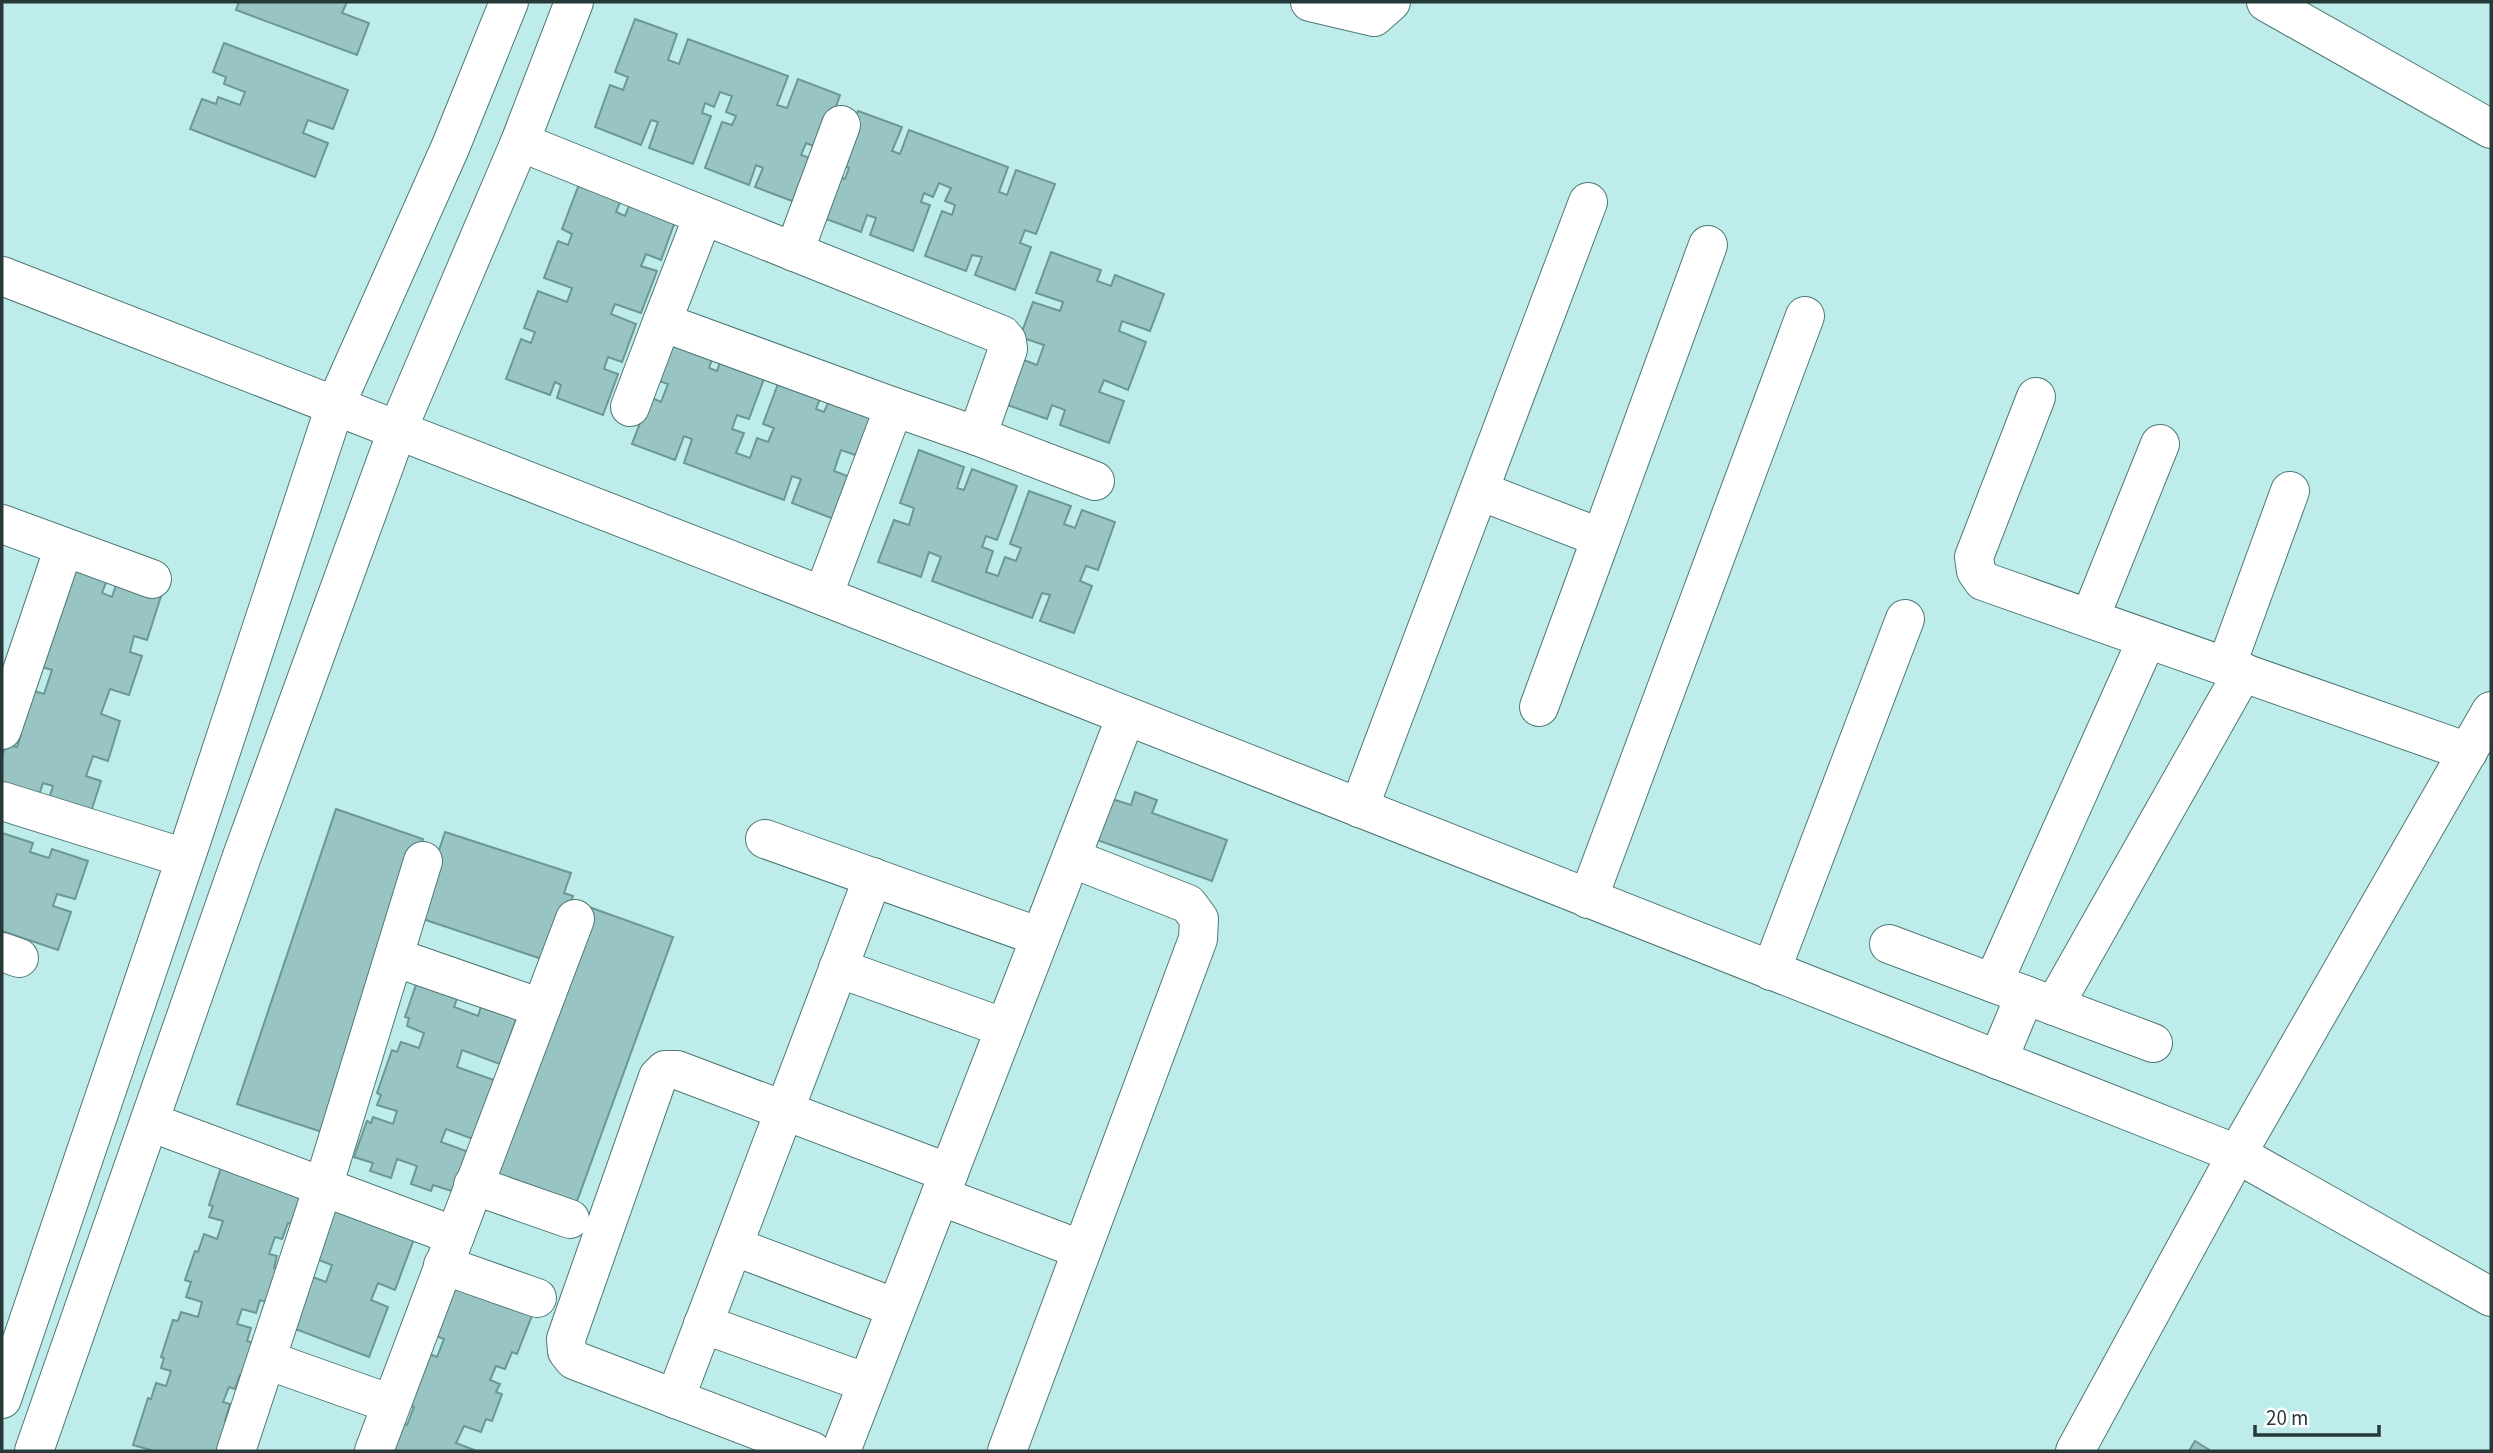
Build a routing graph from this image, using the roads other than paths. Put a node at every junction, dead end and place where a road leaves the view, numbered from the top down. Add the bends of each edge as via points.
1 (509, 2) edge
2 (574, 2) edge
3 (1310, 2) edge
4 (1391, 2) edge
5 (2266, 2) edge
6 (2307, 12) edge
7 (841, 125) dead end
8 (2491, 129) edge
9 (520, 142) junction
10 (1588, 202) dead end
11 (703, 216) junction
12 (1708, 245) dead end
13 (794, 252) junction
14 (2, 276) edge
15 (1805, 316) dead end
16 (662, 322) junction
17 (2036, 397) dead end
18 (335, 407) junction
19 (630, 407) dead end
20 (894, 407) junction
21 (397, 430) junction
22 (977, 436) junction
23 (2160, 444) dead end
24 (1095, 481) dead end
25 (2290, 491) dead end
26 (1480, 492) junction
27 (2, 524) edge
28 (1601, 538) junction
29 (64, 547) junction
30 (152, 579) dead end
31 (823, 596) junction
32 (2090, 618) junction
33 (1905, 619) dead end
34 (2147, 639) junction
35 (2235, 670) junction
36 (1539, 707) dead end
37 (2491, 711) edge
38 (1126, 716) junction
39 (2, 730) edge
40 (2468, 752) junction
41 (2, 802) edge
42 (1359, 808) junction
43 (765, 839) dead end
44 (185, 858) junction
45 (1071, 858) junction
46 (423, 861) dead end
47 (873, 877) junction
48 (1588, 898) junction
49 (575, 919) dead end
50 (1040, 937) junction
51 (1889, 944) dead end
52 (394, 957) junction
53 (838, 968) junction
54 (1770, 971) junction
55 (2024, 995) junction
56 (541, 1008) junction
57 (1005, 1028) junction
58 (2153, 1043) dead end
59 (1998, 1060) junction
60 (783, 1111) junction
61 (150, 1122) junction
62 (2237, 1154) junction
63 (944, 1184) junction
64 (473, 1185) junction
65 (324, 1187) junction
66 (570, 1219) dead end
67 (733, 1246) junction
68 (1082, 1250) junction
69 (449, 1251) junction
70 (2491, 1297) edge
71 (537, 1298) dead end
72 (896, 1308) junction
73 (704, 1324) junction
74 (267, 1360) junction
75 (867, 1383) junction
76 (2, 1399) edge
77 (675, 1399) junction
78 (391, 1404) junction
79 (34, 1451) edge
80 (236, 1451) edge
81 (373, 1451) edge
82 (812, 1451) edge
83 (841, 1451) edge
84 (1007, 1451) edge
85 (2075, 1451) edge

1 - 18 street
2 - 9 street
3 - 4 street via 1374,18
5 - 6 street
6 - 8 street
7 - 13 street
9 - 11 street
9 - 21 street
10 - 26 street
11 - 13 street
11 - 16 street
12 - 28 street
13 - 22 street via 1002,335 1008,349
14 - 18 street
15 - 48 street
16 - 19 street
16 - 20 street
17 - 32 street via 1974,557 1976,571 1983,581
18 - 21 street
18 - 44 street
20 - 22 street
20 - 31 street
21 - 31 street
21 - 61 street
22 - 24 street
23 - 32 street
25 - 35 street
26 - 28 street
26 - 42 street
27 - 29 street
28 - 36 street
29 - 30 street
29 - 39 street
31 - 38 street
32 - 34 street
33 - 54 street
34 - 35 street
34 - 55 street
35 - 40 street
35 - 55 street
37 - 40 street
38 - 42 street
38 - 45 street
40 - 62 street
41 - 44 street
42 - 48 street
43 - 47 street
44 - 76 street
45 - 50 street
45 - 68 street via 1188,904 1199,919 1199,939
46 - 52 street
47 - 50 street
47 - 53 street
48 - 54 street
49 - 56 street
50 - 57 street
51 - 55 street
52 - 56 street
52 - 65 street
53 - 57 street
53 - 60 street
54 - 59 street
55 - 58 street
55 - 59 street
56 - 64 street
57 - 63 street
59 - 62 street
60 - 63 street
60 - 67 street
60 - 77 street via 677,1070 665,1070 658,1077 566,1339 575,1360
61 - 65 street
61 - 79 street
62 - 70 street
62 - 85 street
63 - 68 street
63 - 72 street
64 - 66 street
64 - 69 street
65 - 69 street
65 - 74 street
67 - 72 street
67 - 73 street
68 - 84 street
69 - 71 street
69 - 78 street
72 - 75 street
73 - 75 street
73 - 77 street
74 - 78 street
74 - 80 street
75 - 83 street
77 - 82 street
78 - 81 street

